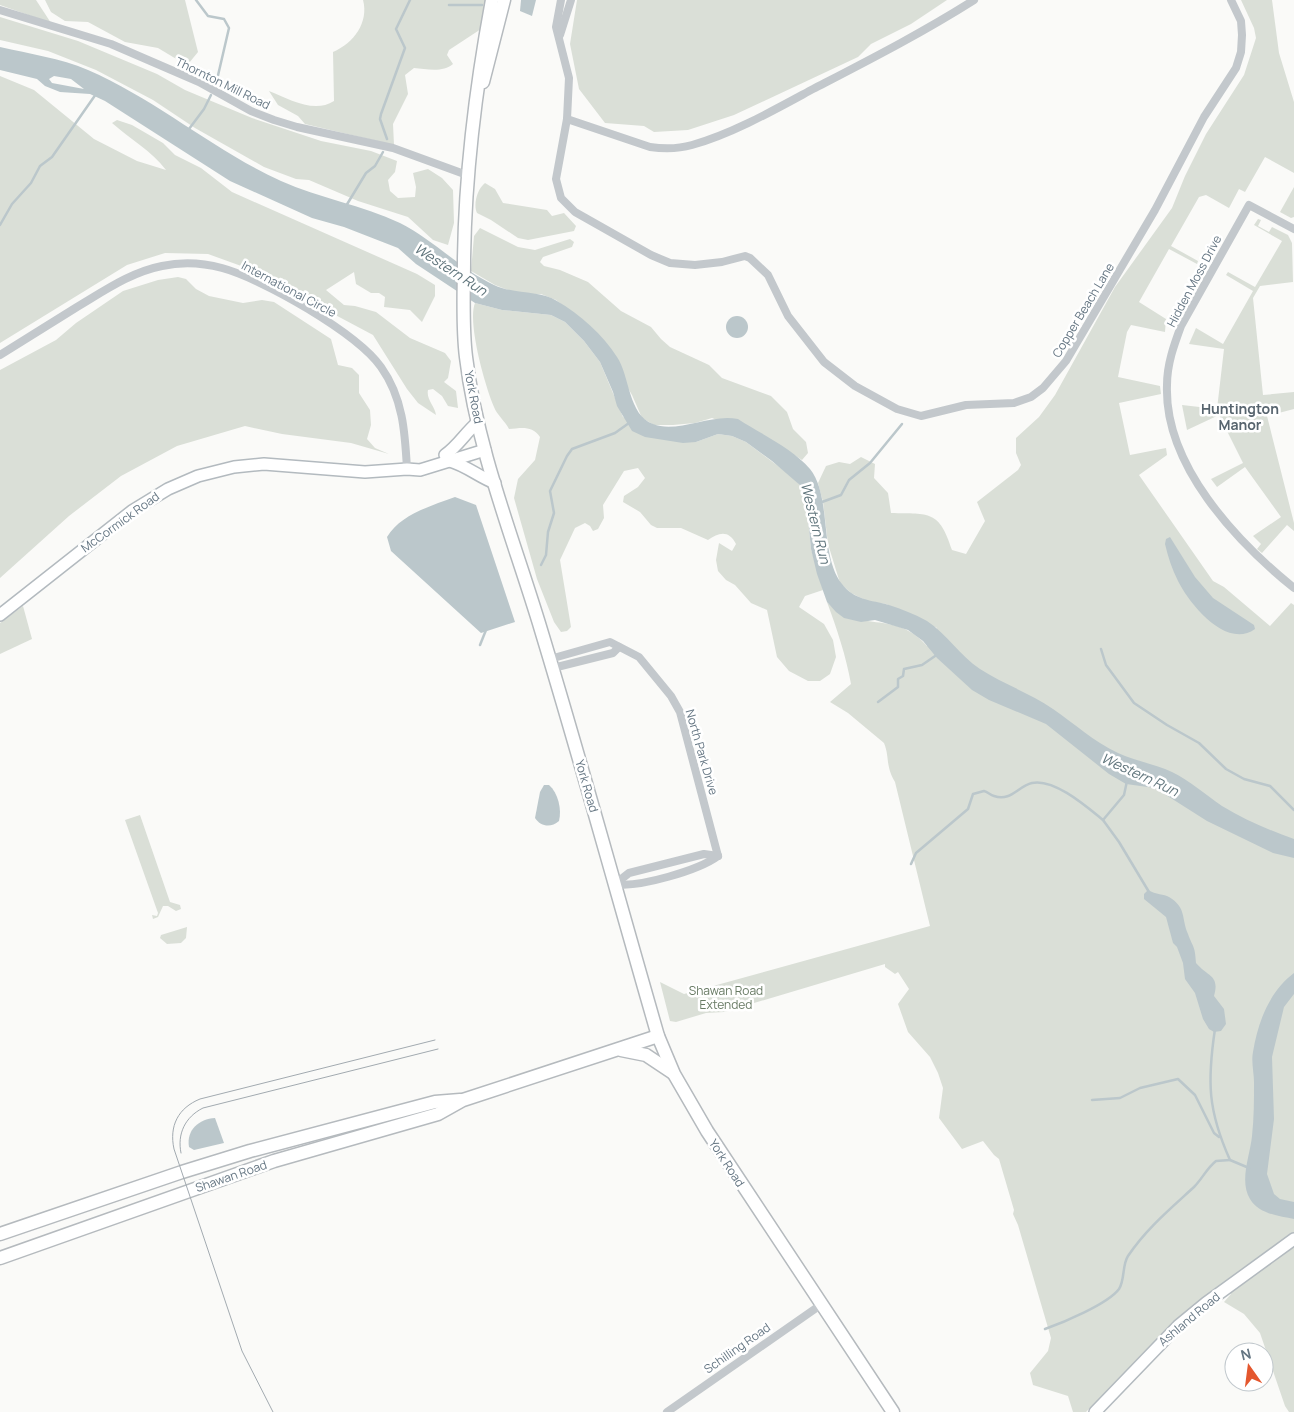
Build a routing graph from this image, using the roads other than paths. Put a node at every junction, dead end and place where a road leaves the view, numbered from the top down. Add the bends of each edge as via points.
1 (492, 0) edge
2 (498, 0) edge
3 (504, 0) edge
4 (561, 0) edge
5 (571, 0) edge
6 (974, 0) edge
7 (1231, 0) edge
8 (0, 10) edge
9 (487, 26) junction
10 (560, 35) junction
11 (477, 100) junction
12 (566, 119) junction
13 (467, 176) junction
14 (1294, 229) edge
15 (0, 356) edge
16 (478, 422) junction
17 (484, 447) junction
18 (447, 458) junction
19 (407, 469) junction
20 (495, 483) junction
21 (1294, 588) edge
22 (0, 615) edge
23 (551, 664) junction
24 (718, 856) junction
25 (615, 884) junction
26 (658, 1036) junction
27 (619, 1049) junction
28 (674, 1074) junction
29 (463, 1100) junction
30 (307, 1136) junction
31 (310, 1150) junction
32 (0, 1234) edge
33 (1294, 1240) edge
34 (0, 1258) edge
35 (822, 1304) junction
36 (667, 1412) edge
37 (892, 1412) edge
38 (1095, 1412) edge

1 - 9 main road, York Road
2 - 9 main road via 496,12
3 - 11 main road, York Road
4 - 10 street, Copper Beach Lane via 556,22
5 - 10 street, Copper Beach Lane
6 - 12 street via 787,103 691,145 663,149 650,147
7 - 12 street, Copper Beach Lane via 1241,21 1241,52 1236,68 1204,117 1155,210 1066,361 1043,388 1014,403 966,405 921,416 897,409 855,386 824,362 788,316 768,275 750,258 745,256 701,265 670,263 575,212 561,198 556,180
8 - 13 street, Thornton Mill Road via 110,44 199,82 274,120 393,148
9 - 11 main road, York Road
10 - 12 street, Copper Beach Lane via 569,78
11 - 13 main road, York Road
13 - 16 main road, York Road via 464,260 466,354
14 - 21 street, Hidden Moss Drive via 1249,205 1181,326 1171,356 1167,384 1169,420 1175,440 1194,476 1241,542
15 - 19 street, International Circle via 134,274 176,264 221,268 262,285 325,320 357,341 372,356 389,380 401,411
16 - 17 main road, York Road
16 - 18 main road
17 - 18 main road, McCormick Road
17 - 20 main road, York Road
18 - 19 main road, McCormick Road
18 - 20 main road
19 - 22 main road, McCormick Road via 364,472 264,464 198,476 168,488 132,511
20 - 23 main road, York Road
23 - 24 street, North Park Drive via 613,653 619,647 639,656 678,707
23 - 25 main road, York Road
24 - 25 street via 706,865 629,886
24 - 25 street via 704,854 629,873
25 - 26 main road, York Road
26 - 27 main road, Shawan Road
26 - 28 main road, York Road
27 - 28 main road via 646,1055
27 - 29 main road, Shawan Road
28 - 35 main road, York Road via 724,1159
29 - 30 main road, Shawan Road via 435,1102
29 - 31 main road, Shawan Road via 438,1114
30 - 31 main road
30 - 32 main road, Shawan Road via 182,1172
31 - 34 main road, Shawan Road
33 - 38 main road, Ashland Road via 1178,1326
35 - 36 street, Schilling Road
35 - 37 main road, York Road

